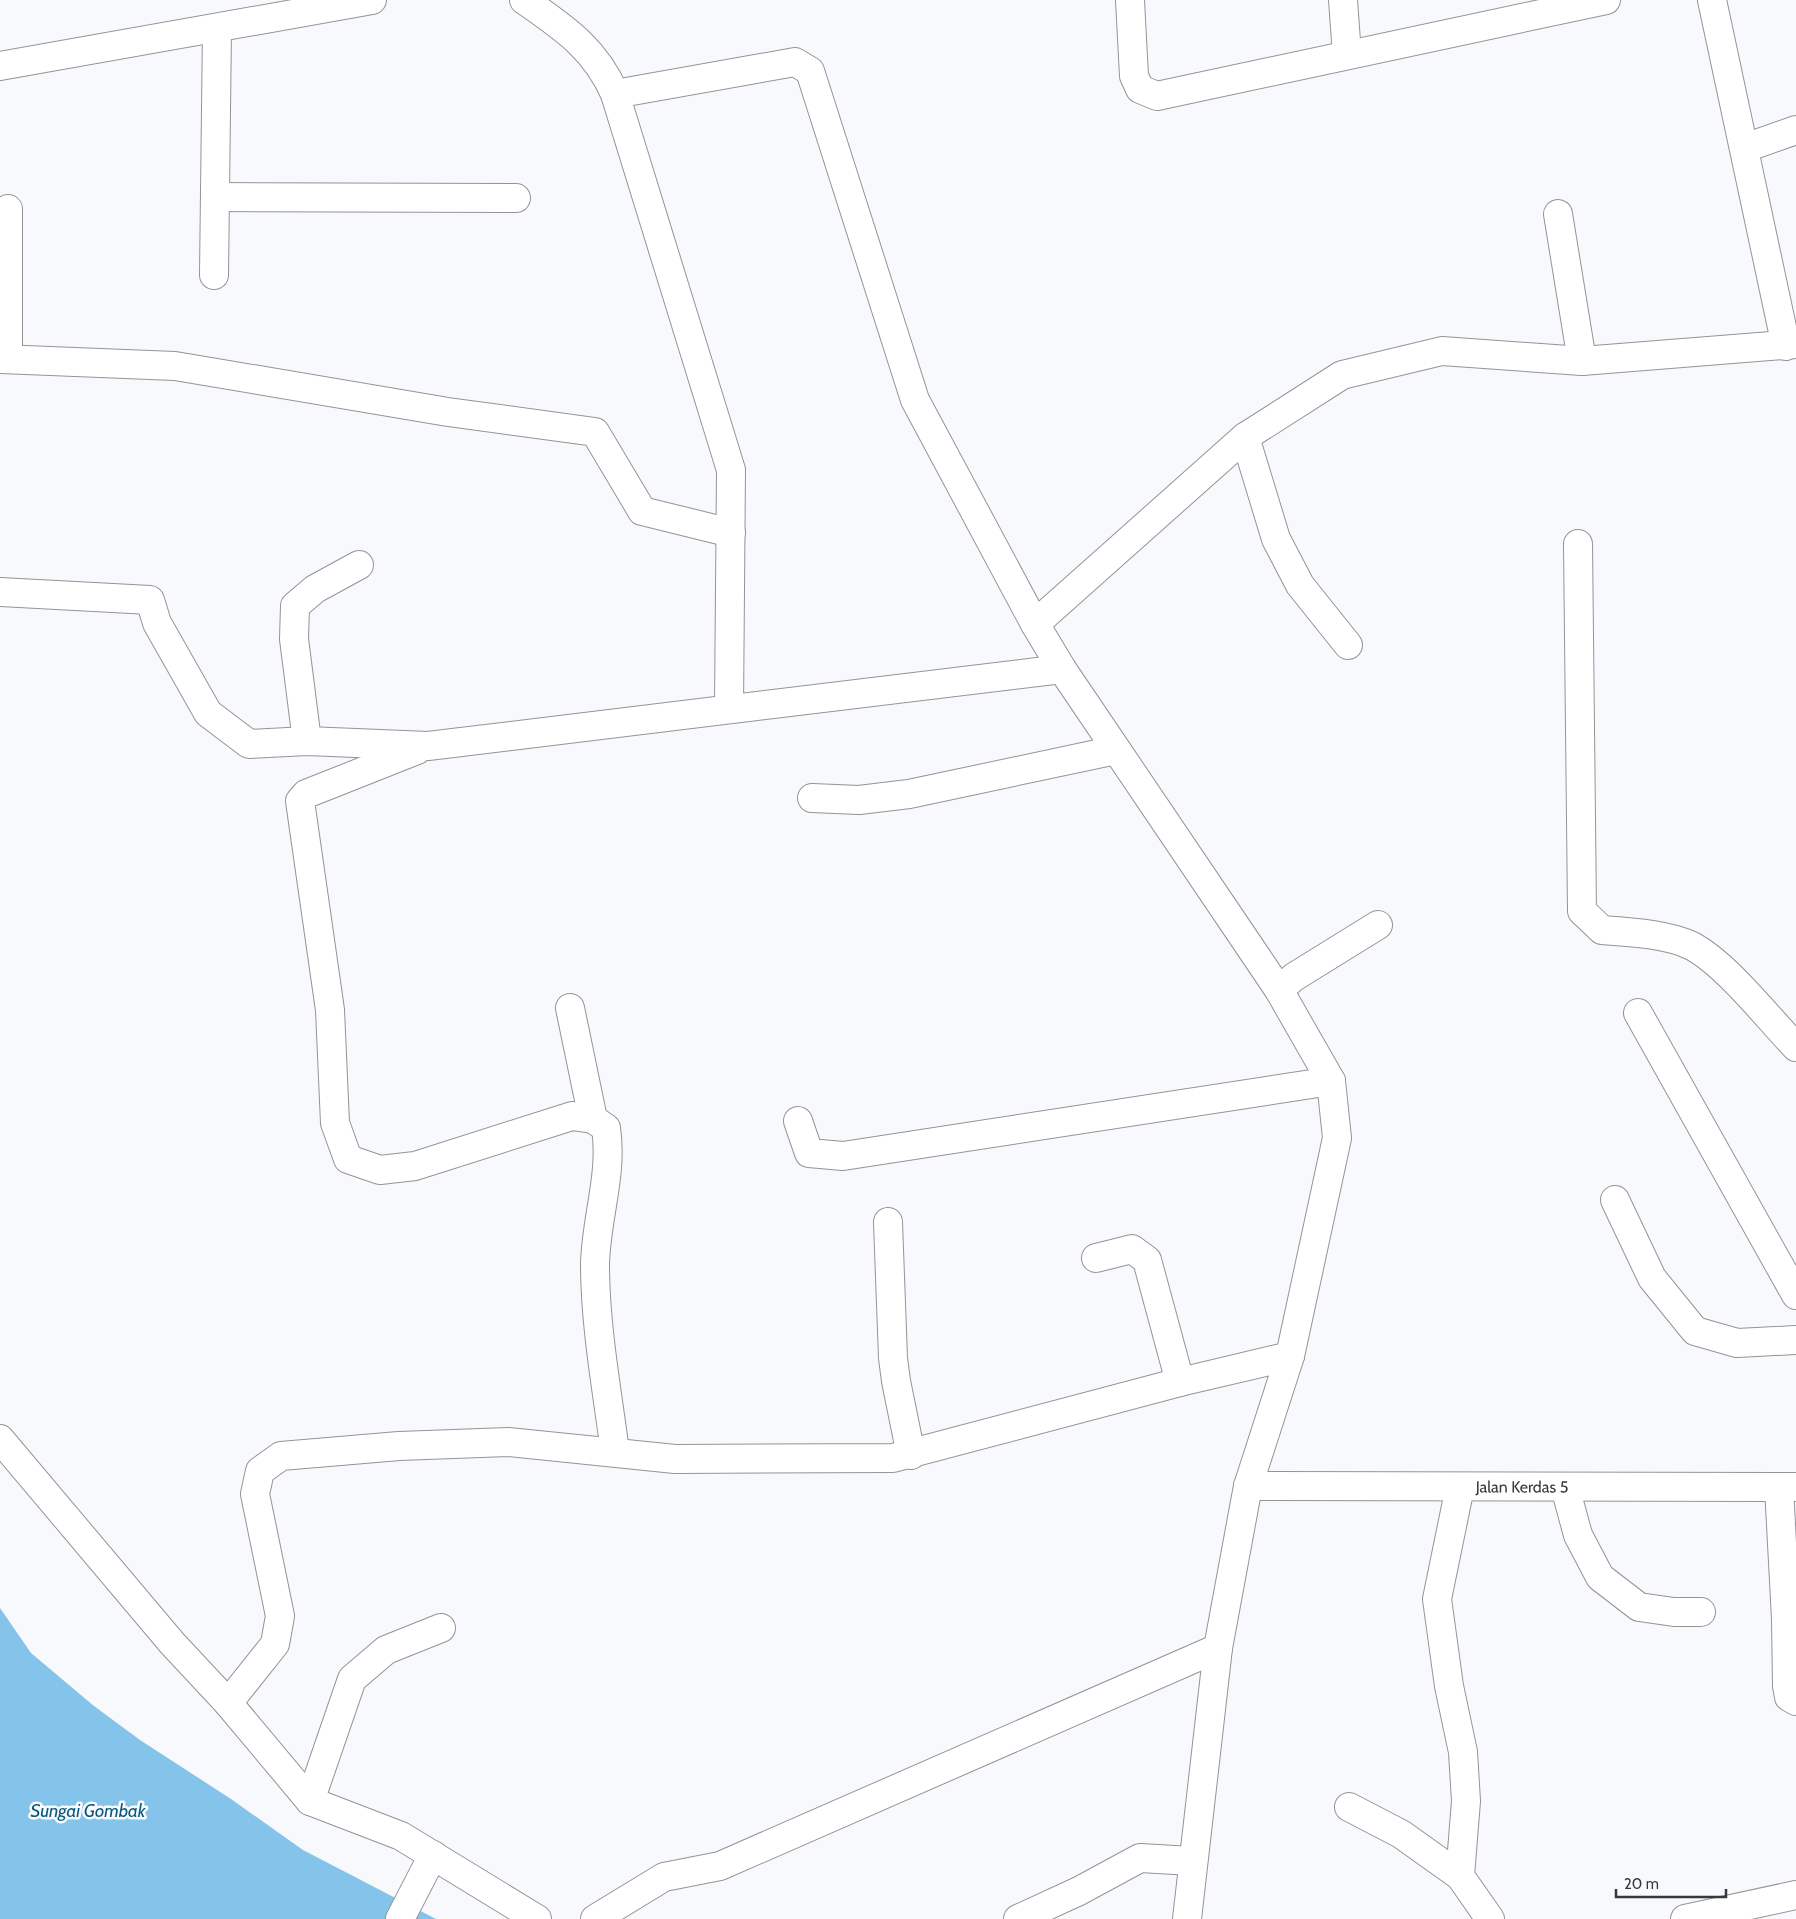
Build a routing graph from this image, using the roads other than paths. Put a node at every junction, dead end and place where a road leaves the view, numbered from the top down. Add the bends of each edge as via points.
1 (372, 0) edge
2 (524, 0) edge
3 (1130, 0) edge
4 (1343, 0) edge
5 (1606, 0) edge
6 (1712, 0) edge
7 (1503, 11) edge
8 (217, 28) junction
9 (1346, 56) junction
10 (0, 66) edge
11 (615, 94) junction
12 (1796, 130) edge
13 (1746, 148) junction
14 (215, 197) junction
15 (516, 198) dead end
16 (8, 209) dead end
17 (1558, 214) dead end
18 (214, 275) dead end
19 (1791, 345) edge
20 (4, 359) edge
21 (1582, 361) junction
22 (1245, 437) junction
23 (730, 533) junction
24 (1578, 544) dead end
25 (359, 564) dead end
26 (0, 592) edge
27 (1035, 624) junction
28 (1348, 645) dead end
29 (1062, 669) junction
30 (729, 709) junction
31 (307, 741) junction
32 (428, 746) junction
33 (1116, 750) junction
34 (812, 798) dead end
35 (1378, 924) dead end
36 (1279, 990) junction
37 (570, 1008) dead end
38 (1638, 1013) dead end
39 (1796, 1047) edge
40 (1331, 1082) junction
41 (593, 1119) junction
42 (798, 1121) dead end
43 (1615, 1200) dead end
44 (888, 1222) dead end
45 (1096, 1258) dead end
46 (1796, 1295) edge
47 (1796, 1340) edge
48 (1290, 1356) junction
49 (1180, 1382) junction
50 (0, 1439) edge
51 (615, 1452) junction
52 (911, 1455) junction
53 (1248, 1486) junction
54 (1460, 1487) junction
55 (1565, 1487) junction
56 (1788, 1487) edge
57 (1701, 1612) dead end
58 (441, 1628) dead end
59 (1218, 1648) junction
60 (1796, 1701) edge
61 (228, 1703) junction
62 (310, 1801) junction
63 (1349, 1806) dead end
64 (432, 1854) junction
65 (1192, 1861) junction
66 (1460, 1876) junction
67 (1796, 1895) edge
68 (532, 1918) edge
69 (400, 1919) edge
70 (595, 1919) edge
71 (1018, 1919) edge
72 (1187, 1919) edge
73 (1490, 1919) edge
74 (1685, 1919) edge

1 - 8 street
2 - 11 street via 591,53
3 - 9 street via 1134,76 1140,89 1157,96
4 - 9 street
5 - 7 street
6 - 13 street
7 - 9 street
8 - 10 street
8 - 14 street
11 - 23 street via 731,470
11 - 27 street via 795,62 810,71 915,400
12 - 13 street
13 - 19 street
14 - 15 street
14 - 18 street
16 - 20 street
17 - 21 street
19 - 21 street
20 - 23 street via 175,366 448,412 595,432 642,511
21 - 22 street via 1442,351 1342,375
22 - 27 street
22 - 28 street via 1276,539 1300,585
23 - 30 street
24 - 39 street via 1582,912 1602,930 1643,933 1691,946 1714,962
25 - 31 street via 316,589 295,606 294,639
26 - 31 street via 150,600 157,623 208,712 250,744
27 - 29 street
29 - 30 street
29 - 33 street
30 - 32 street
31 - 32 street
32 - 41 street via 306,794 300,801 330,1010 335,1123 348,1159 380,1170 415,1166 572,1116
33 - 34 street via 909,794 859,800
33 - 36 street
35 - 36 street
36 - 40 street
37 - 41 street
38 - 46 street
40 - 42 street via 843,1156 809,1153
40 - 48 street via 1337,1138
41 - 51 street via 606,1128 610,1150 595,1263 600,1337
43 - 47 street via 1652,1278 1695,1331 1737,1343
44 - 52 street via 893,1358
45 - 49 street via 1132,1249 1147,1260
48 - 49 street
48 - 53 street
49 - 52 street
50 - 61 street via 172,1643
51 - 52 street via 675,1459 893,1458
51 - 61 street via 508,1442 400,1446 281,1456 260,1471 255,1494 280,1616 275,1644
53 - 54 street, Jalan Kerdas 5
53 - 59 street
54 - 55 street, Jalan Kerdas 5
54 - 66 street via 1437,1599 1449,1686 1463,1752 1466,1801
55 - 56 street, Jalan Kerdas 5
55 - 57 street via 1578,1535 1600,1577 1639,1607
56 - 60 street via 1787,1686 1789,1697
58 - 62 street via 386,1650 352,1679
59 - 65 street
59 - 70 street via 720,1866 664,1877
61 - 62 street
62 - 64 street via 401,1836
63 - 66 street via 1400,1834
64 - 68 street
64 - 69 street
65 - 71 street via 1140,1858
65 - 72 street
66 - 73 street
67 - 74 street

